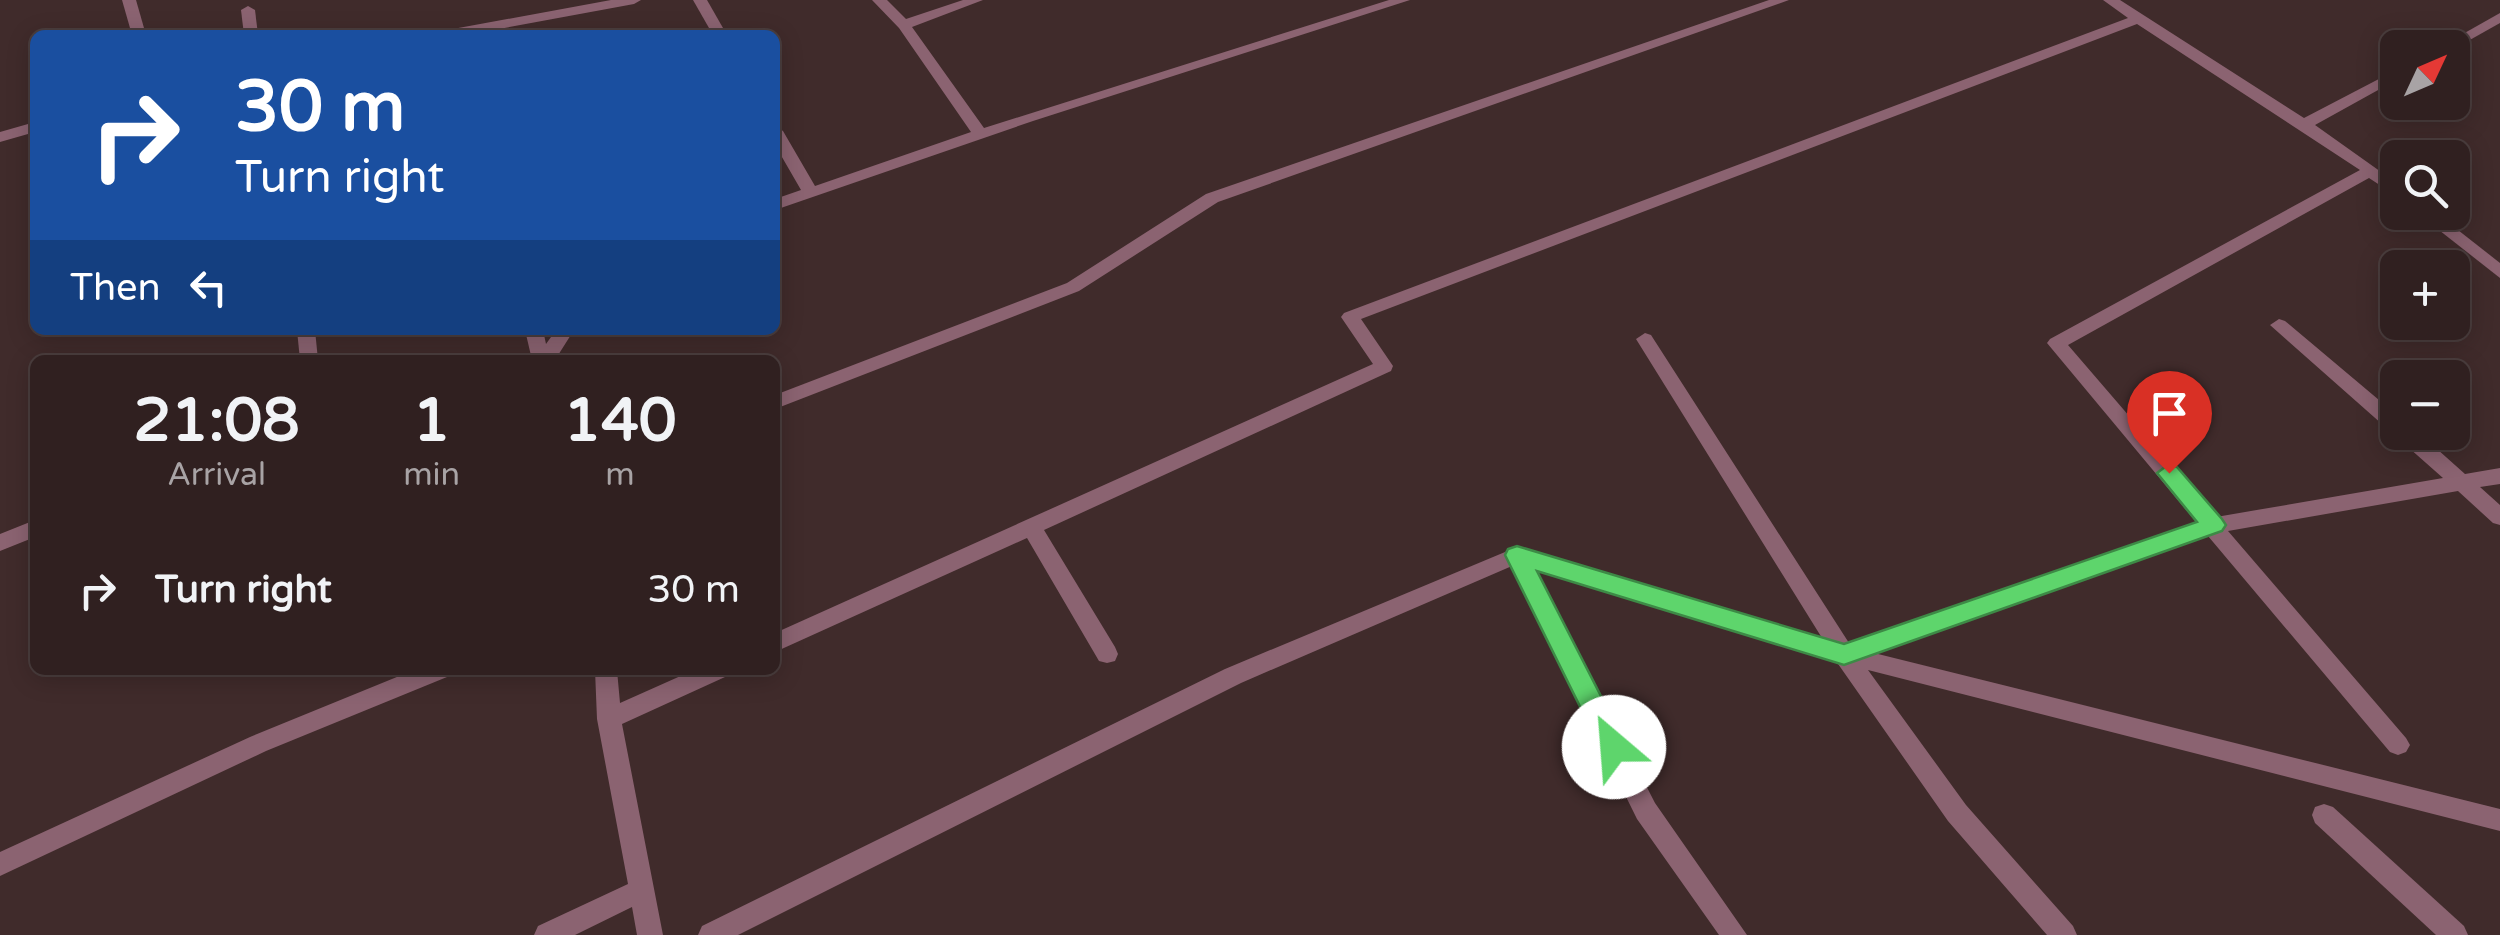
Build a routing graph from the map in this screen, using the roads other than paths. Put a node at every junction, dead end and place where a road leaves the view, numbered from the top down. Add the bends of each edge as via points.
1 (129, 0) edge
2 (634, 0) edge
3 (700, 0) edge
4 (879, 0) edge
5 (976, 0) edge
6 (1403, 0) edge
7 (1782, 0) edge
8 (2110, 0) edge
9 (248, 10) dead end
10 (2140, 18) junction
11 (2500, 18) edge
12 (904, 25) junction
13 (138, 30) edge
14 (250, 30) edge
15 (481, 30) edge
16 (717, 30) edge
17 (2470, 34) edge
18 (2380, 84) edge
19 (2304, 125) junction
20 (30, 129) edge
21 (980, 134) junction
22 (0, 138) edge
23 (780, 140) edge
24 (2370, 171) junction
25 (2380, 178) edge
26 (810, 193) junction
27 (780, 204) edge
28 (2447, 230) edge
29 (2500, 272) edge
30 (2279, 325) dead end
31 (1645, 339) dead end
32 (780, 400) edge
33 (2380, 411) edge
34 (2425, 450) edge
35 (2500, 476) edge
36 (2463, 482) junction
37 (2500, 517) edge
38 (2214, 525) junction
39 (1031, 527) junction
40 (30, 530) edge
41 (0, 543) edge
42 (1517, 555) junction
43 (780, 641) edge
44 (1107, 654) dead end
45 (1844, 654) junction
46 (427, 675) edge
47 (606, 675) edge
48 (705, 675) edge
49 (609, 719) junction
50 (2398, 745) dead end
51 (2324, 815) dead end
52 (2500, 820) edge
53 (0, 864) edge
54 (641, 890) junction
55 (548, 935) edge
56 (650, 935) edge
57 (711, 935) edge
58 (1734, 935) edge
59 (2064, 935) edge
60 (2455, 935) edge

1 - 13 street
2 - 15 street
3 - 16 street
4 - 12 street
5 - 12 street
6 - 21 street
7 - 32 street via 1212,198 1074,287
8 - 10 street
9 - 14 street
10 - 19 street
10 - 39 street via 1350,317 1384,366
11 - 17 street
12 - 21 street
18 - 19 street
19 - 24 street
20 - 22 street
21 - 26 street
23 - 26 street
24 - 25 street
24 - 38 street via 2056,343
26 - 27 street
28 - 29 street
30 - 33 street
31 - 45 street
34 - 36 street
35 - 36 street
36 - 37 street
36 - 38 street
38 - 45 street
38 - 50 street
39 - 43 street
39 - 44 street
40 - 41 street
42 - 45 street
42 - 57 street via 1233,676
42 - 58 street via 1646,811
45 - 52 street
45 - 59 street via 1956,813
46 - 53 street via 258,744
47 - 49 street
48 - 49 street
49 - 54 street
51 - 60 street
54 - 55 street
54 - 56 street

